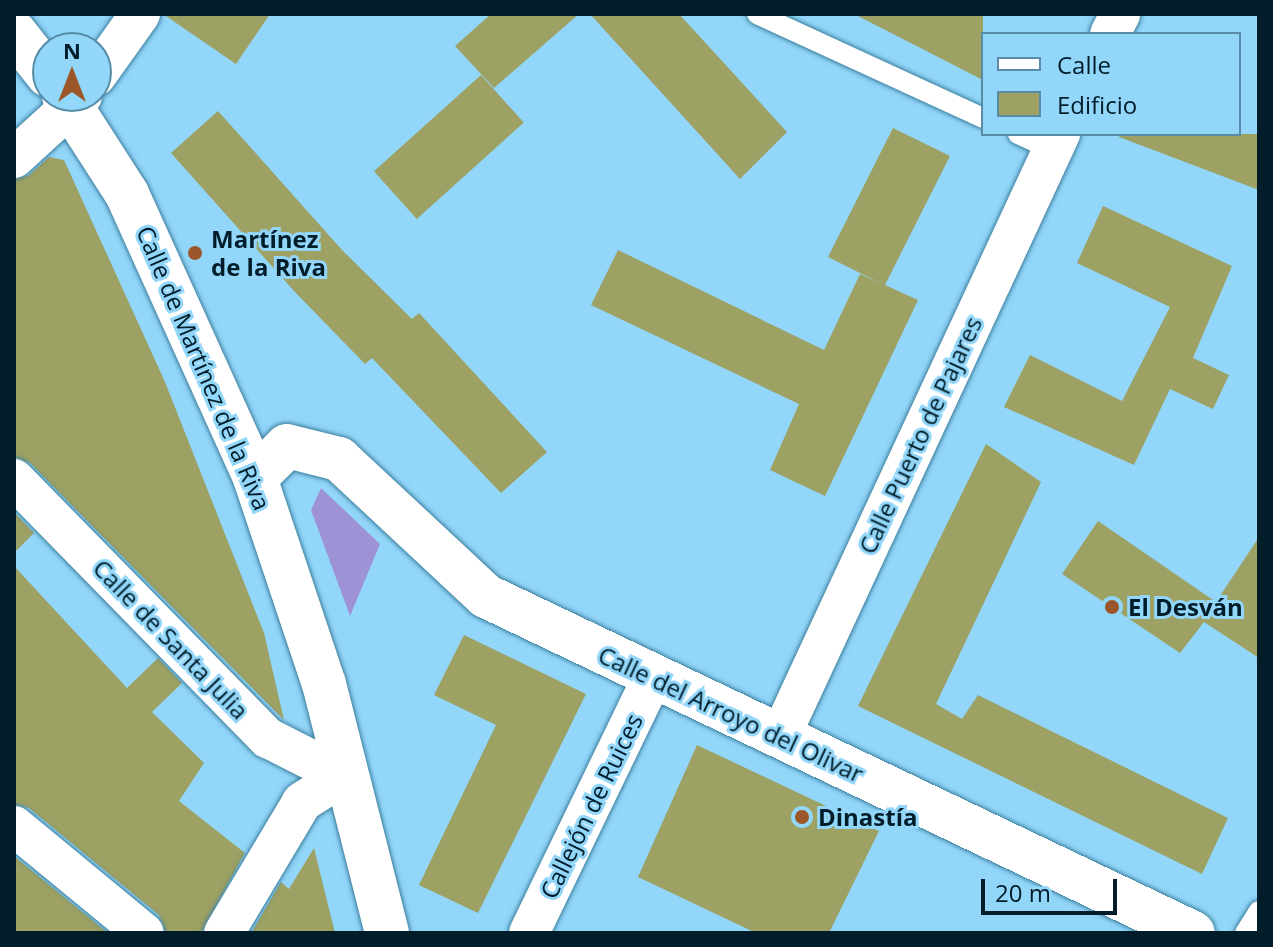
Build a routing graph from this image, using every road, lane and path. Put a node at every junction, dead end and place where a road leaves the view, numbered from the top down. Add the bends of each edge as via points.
1 (140, 14) edge
2 (757, 14) edge
3 (1120, 14) edge
4 (14, 32) edge
5 (1111, 32) edge
6 (112, 46) edge
7 (32, 50) edge
8 (54, 112) edge
9 (84, 112) edge
10 (981, 117) edge
11 (1043, 139) edge
12 (14, 158) edge
13 (255, 478) junction
14 (14, 479) edge
15 (652, 679) junction
16 (780, 737) junction
17 (343, 776) junction
18 (14, 826) edge
19 (1259, 911) edge
20 (144, 933) edge
21 (224, 933) edge
22 (387, 933) edge
23 (529, 933) edge
24 (1193, 933) edge
25 (1245, 933) edge

1 - 6 street
2 - 10 lane
3 - 5 street
4 - 7 street, Calle de Martínez de la Riva
8 - 12 street
9 - 13 street, Calle de Martínez de la Riva
11 - 16 street, Calle Puerto de Pajares
13 - 15 street, Calle del Arroyo del Olivar via 287,446 339,459 486,596
13 - 17 street, Calle de Martínez de la Riva via 324,684
14 - 17 street, Calle de Santa Julia via 268,738
15 - 16 street, Calle del Arroyo del Olivar
15 - 23 street, Callejón de Ruices
16 - 24 street, Calle del Arroyo del Olivar
17 - 21 street via 302,802
17 - 22 street, Calle de Martínez de la Riva
18 - 20 street
19 - 25 lane

